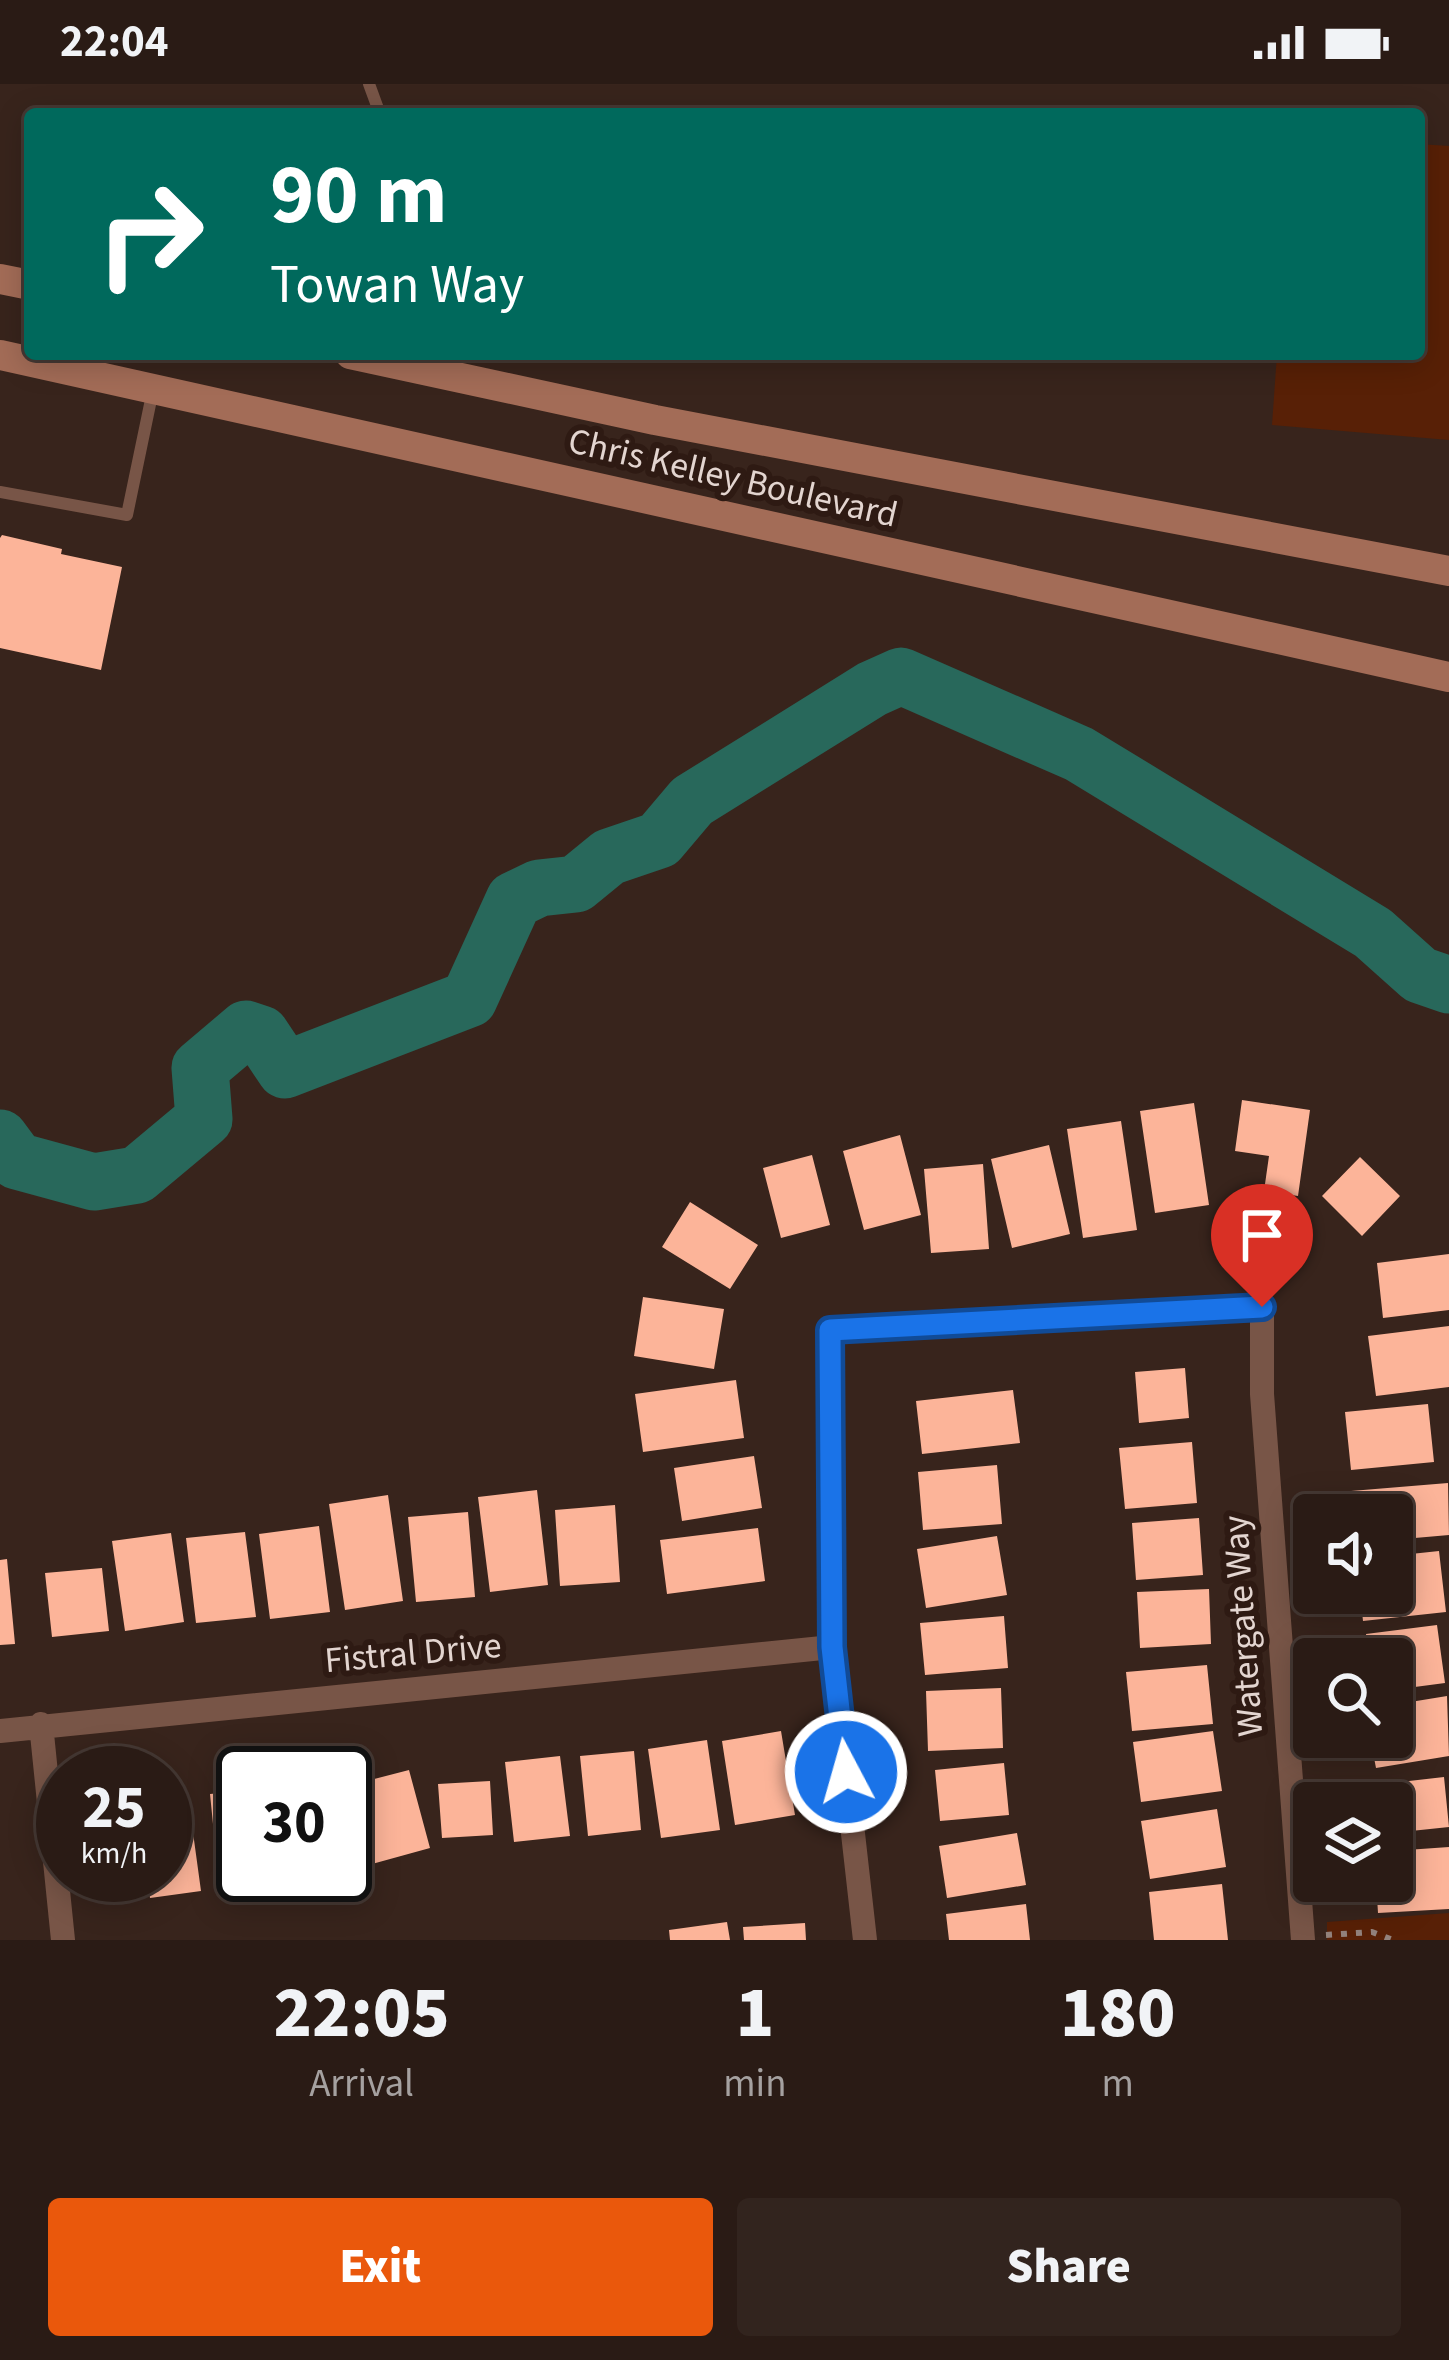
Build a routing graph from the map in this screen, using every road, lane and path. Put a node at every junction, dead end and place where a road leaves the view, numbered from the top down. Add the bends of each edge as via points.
1 (0, 355) edge
2 (378, 360) edge
3 (153, 389) junction
4 (0, 492) edge
5 (1449, 571) edge
6 (1449, 677) edge
7 (832, 1647) junction
8 (41, 1724) junction
9 (0, 1731) edge
10 (1302, 1938) edge
11 (63, 1940) edge
12 (866, 1940) edge
13 (1393, 1940) edge

1 - 3 main road, Chris Kelley Boulevard
2 - 5 main road, Chris Kelley Boulevard
3 - 4 lane via 127,515
3 - 6 main road, Chris Kelley Boulevard
7 - 8 street, Fistral Drive
7 - 10 street, Watergate Way via 830,1330 1262,1307
7 - 12 street
8 - 9 street, Fistral Drive
8 - 11 street
10 - 13 path via 1372,1931

